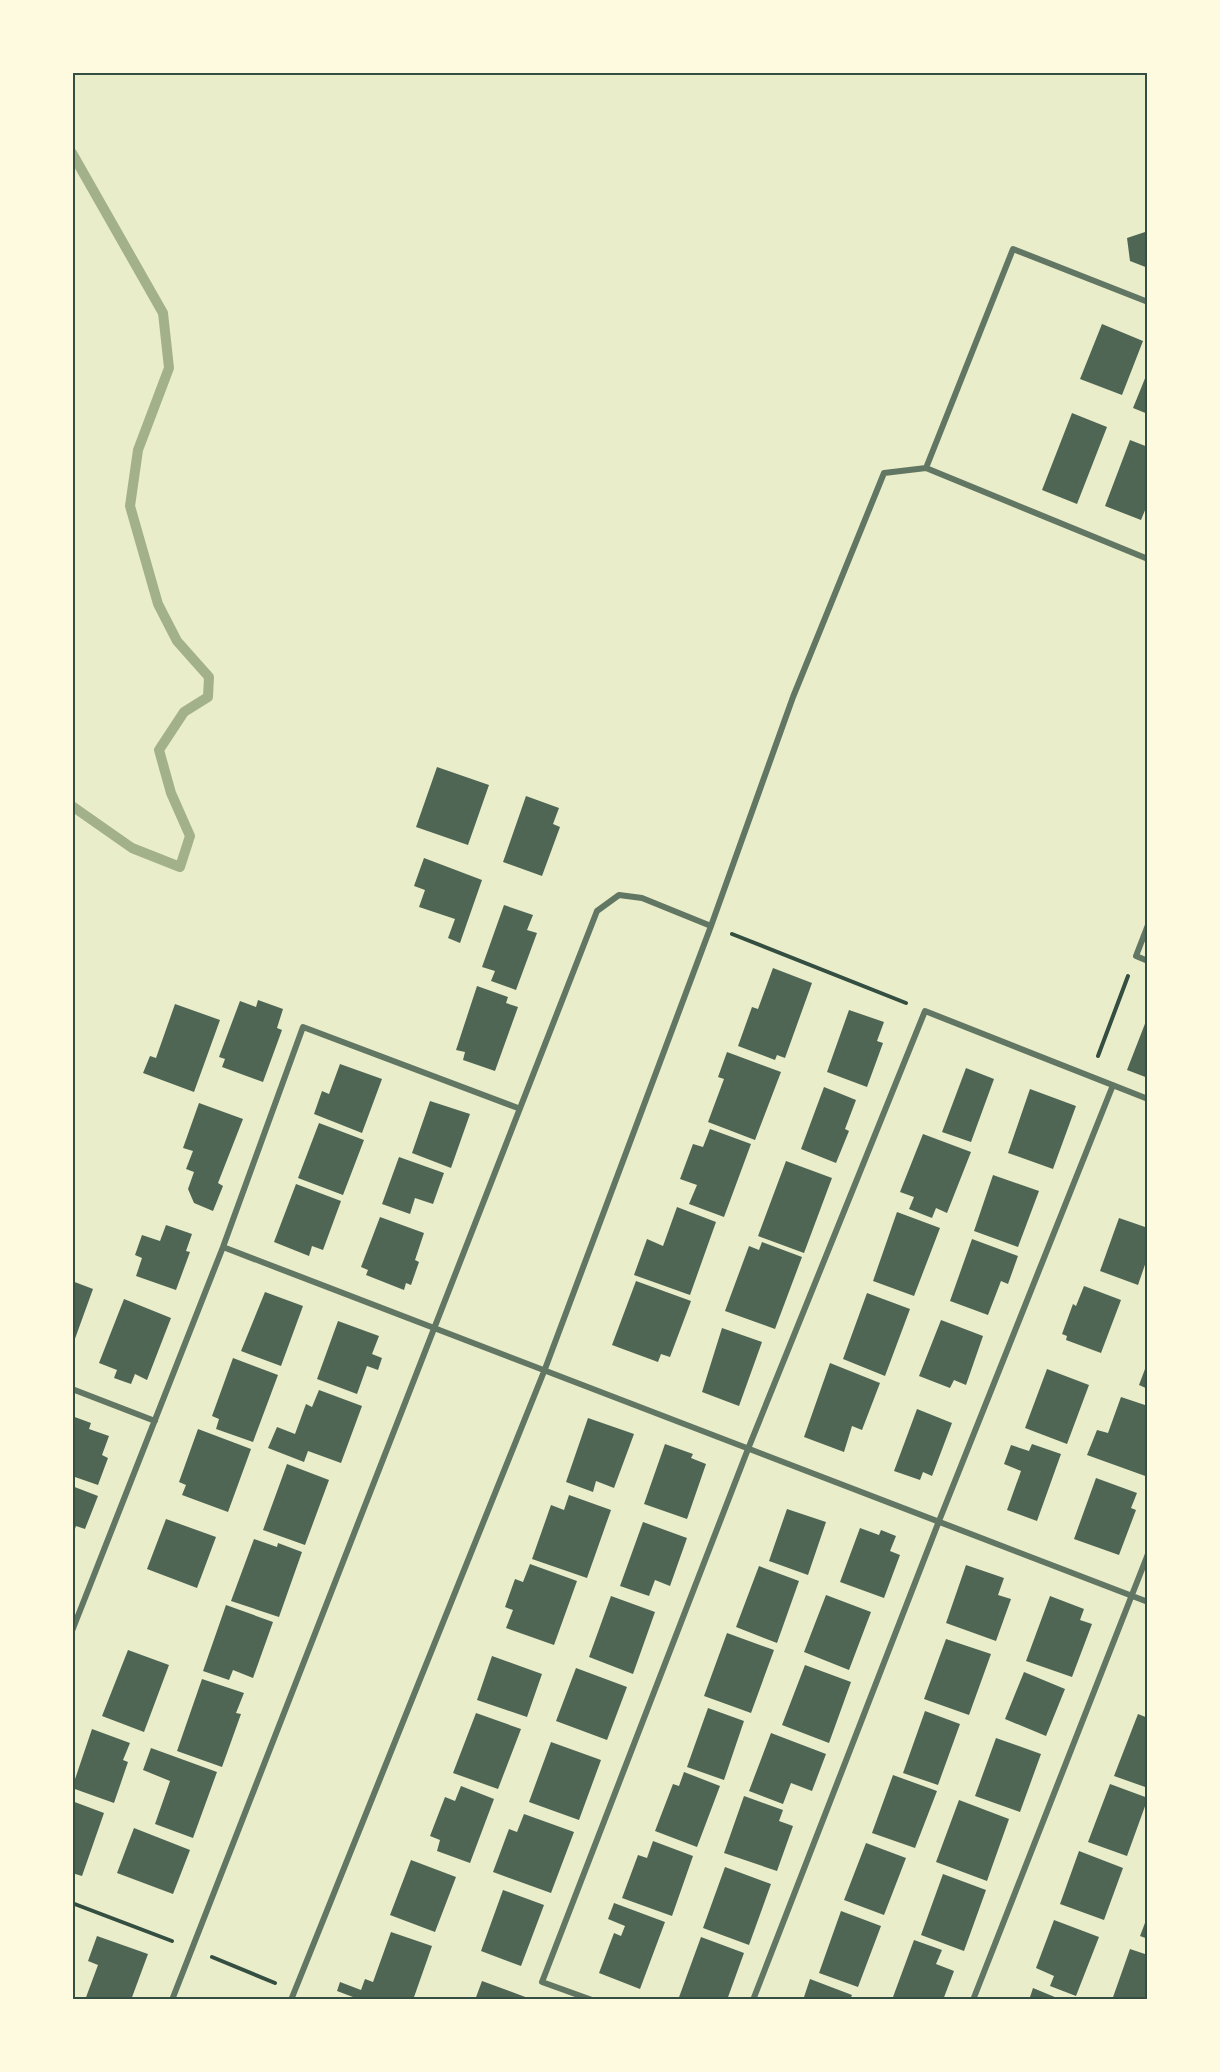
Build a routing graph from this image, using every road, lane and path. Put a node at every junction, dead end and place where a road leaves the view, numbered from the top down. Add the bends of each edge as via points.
1 (1148, 302) edge
2 (926, 468) junction
3 (1148, 560) edge
4 (1148, 925) edge
5 (711, 926) junction
6 (1136, 956) junction
7 (1148, 961) edge
8 (925, 1011) junction
9 (1090, 1076) junction
10 (1113, 1085) junction
11 (1148, 1099) edge
12 (518, 1108) junction
13 (223, 1246) junction
14 (432, 1327) junction
15 (545, 1369) junction
16 (72, 1389) edge
17 (155, 1420) junction
18 (748, 1449) junction
19 (939, 1521) junction
20 (1148, 1554) edge
21 (1132, 1595) junction
22 (1148, 1602) edge
23 (72, 1632) edge
24 (172, 2000) edge
25 (291, 2000) edge
26 (592, 2000) edge
27 (753, 2000) edge
28 (973, 2000) edge

1 - 2 street via 1013,249
2 - 3 street
2 - 5 street via 884,473 793,697
4 - 6 street
5 - 8 path
5 - 12 street via 619,895 597,911
5 - 15 street
6 - 7 street
6 - 9 path
8 - 9 street
8 - 18 street
9 - 10 street
10 - 11 street
10 - 19 street
12 - 13 street via 303,1027
12 - 14 street
13 - 14 street
13 - 17 street
14 - 15 street
14 - 24 street
15 - 18 street
15 - 25 street
16 - 17 street
17 - 23 street
18 - 19 street
18 - 26 street via 542,1982
19 - 21 street
19 - 27 street
20 - 21 street
21 - 22 street
21 - 28 street

